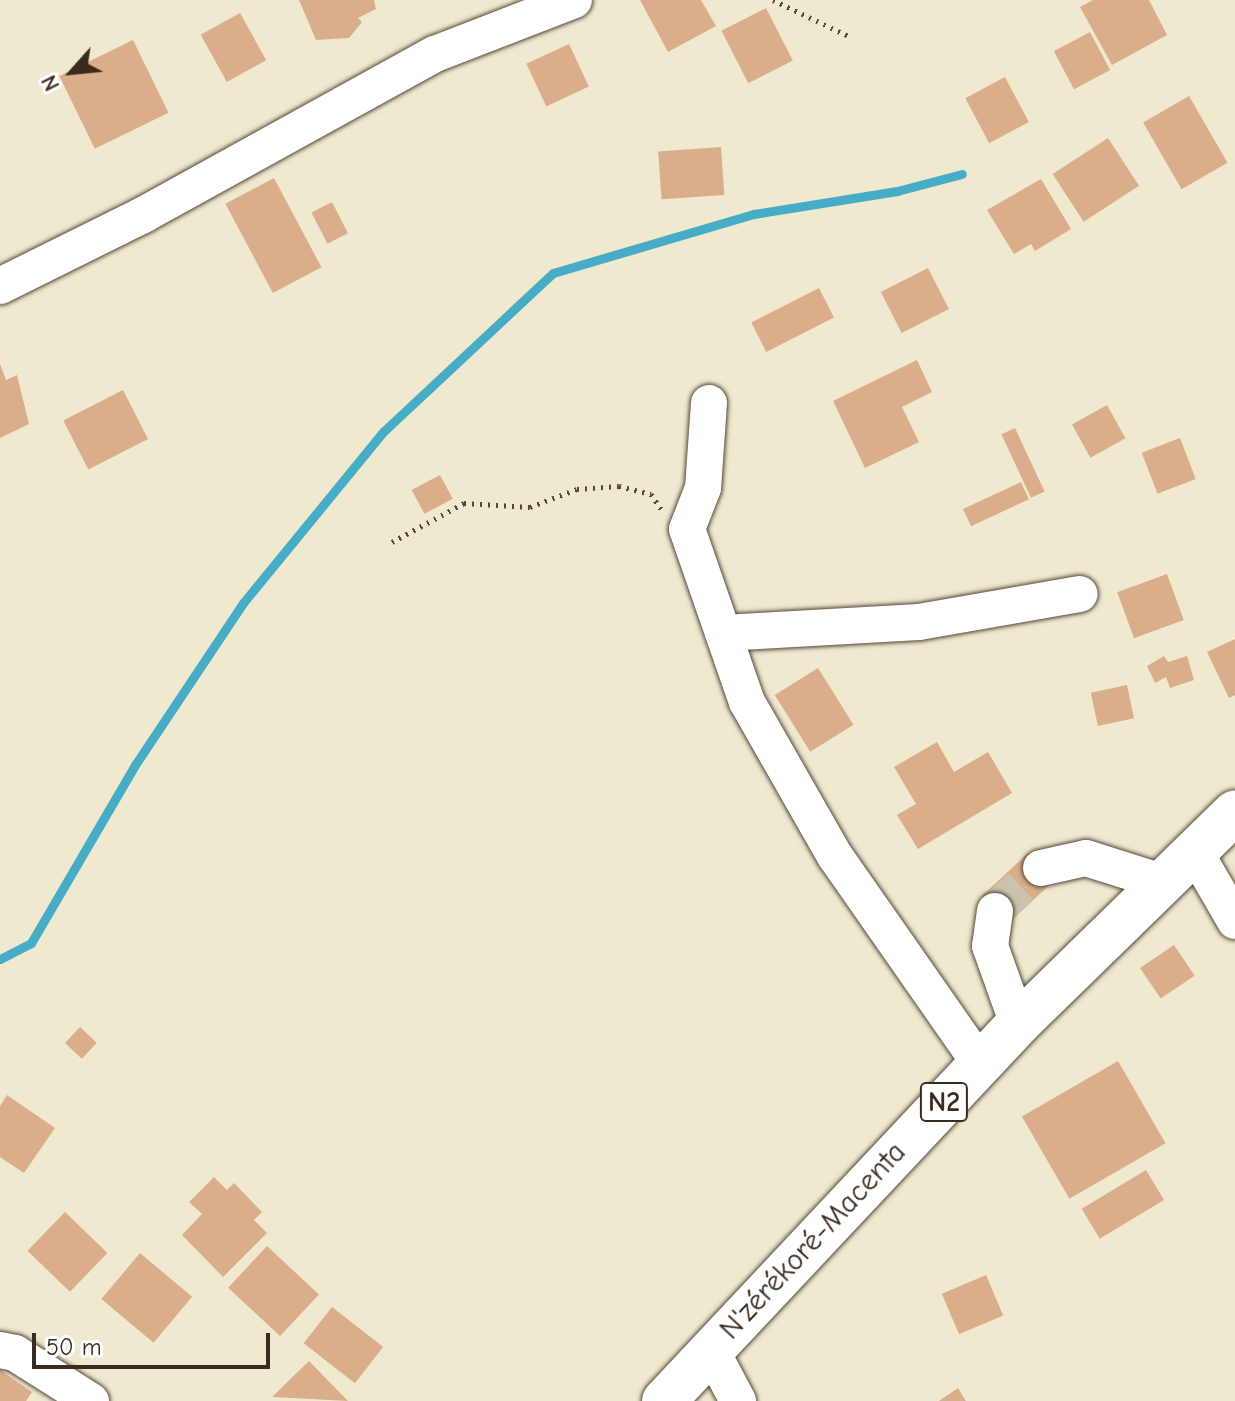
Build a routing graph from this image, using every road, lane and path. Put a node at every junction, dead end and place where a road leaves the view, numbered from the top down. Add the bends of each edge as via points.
1 (574, 0) edge
2 (773, 0) edge
3 (851, 37) dead end
4 (0, 286) edge
5 (709, 403) dead end
6 (687, 529) junction
7 (392, 542) dead end
8 (1080, 594) dead end
9 (723, 633) junction
10 (1235, 812) edge
11 (1194, 850) junction
12 (1041, 868) tunnel mouth
13 (1162, 882) junction
14 (995, 911) tunnel mouth
15 (1235, 921) edge
16 (1018, 1024) junction
17 (980, 1064) junction
18 (0, 1350) edge
19 (711, 1350) junction
20 (91, 1401) edge
21 (664, 1401) edge
22 (738, 1401) edge

1 - 4 street via 435,54 143,215
2 - 3 path
5 - 6 street via 703,488
6 - 7 path via 664,513 651,494 619,486 577,489 530,507 464,503
6 - 9 street
8 - 9 street via 919,622
9 - 17 street via 747,702 835,856
10 - 11 highway, N'zérékoré-Macenta / N2
11 - 13 highway, N'zérékoré-Macenta / N2
11 - 15 street
12 - 13 street via 1086,858
13 - 16 highway, N'zérékoré-Macenta / N2
14 - 16 street via 990,946
16 - 17 highway, N'zérékoré-Macenta / N2
17 - 19 highway, N'zérékoré-Macenta / N2
18 - 20 street via 15,1353
19 - 21 highway, N'zérékoré-Macenta / N2
19 - 22 street

